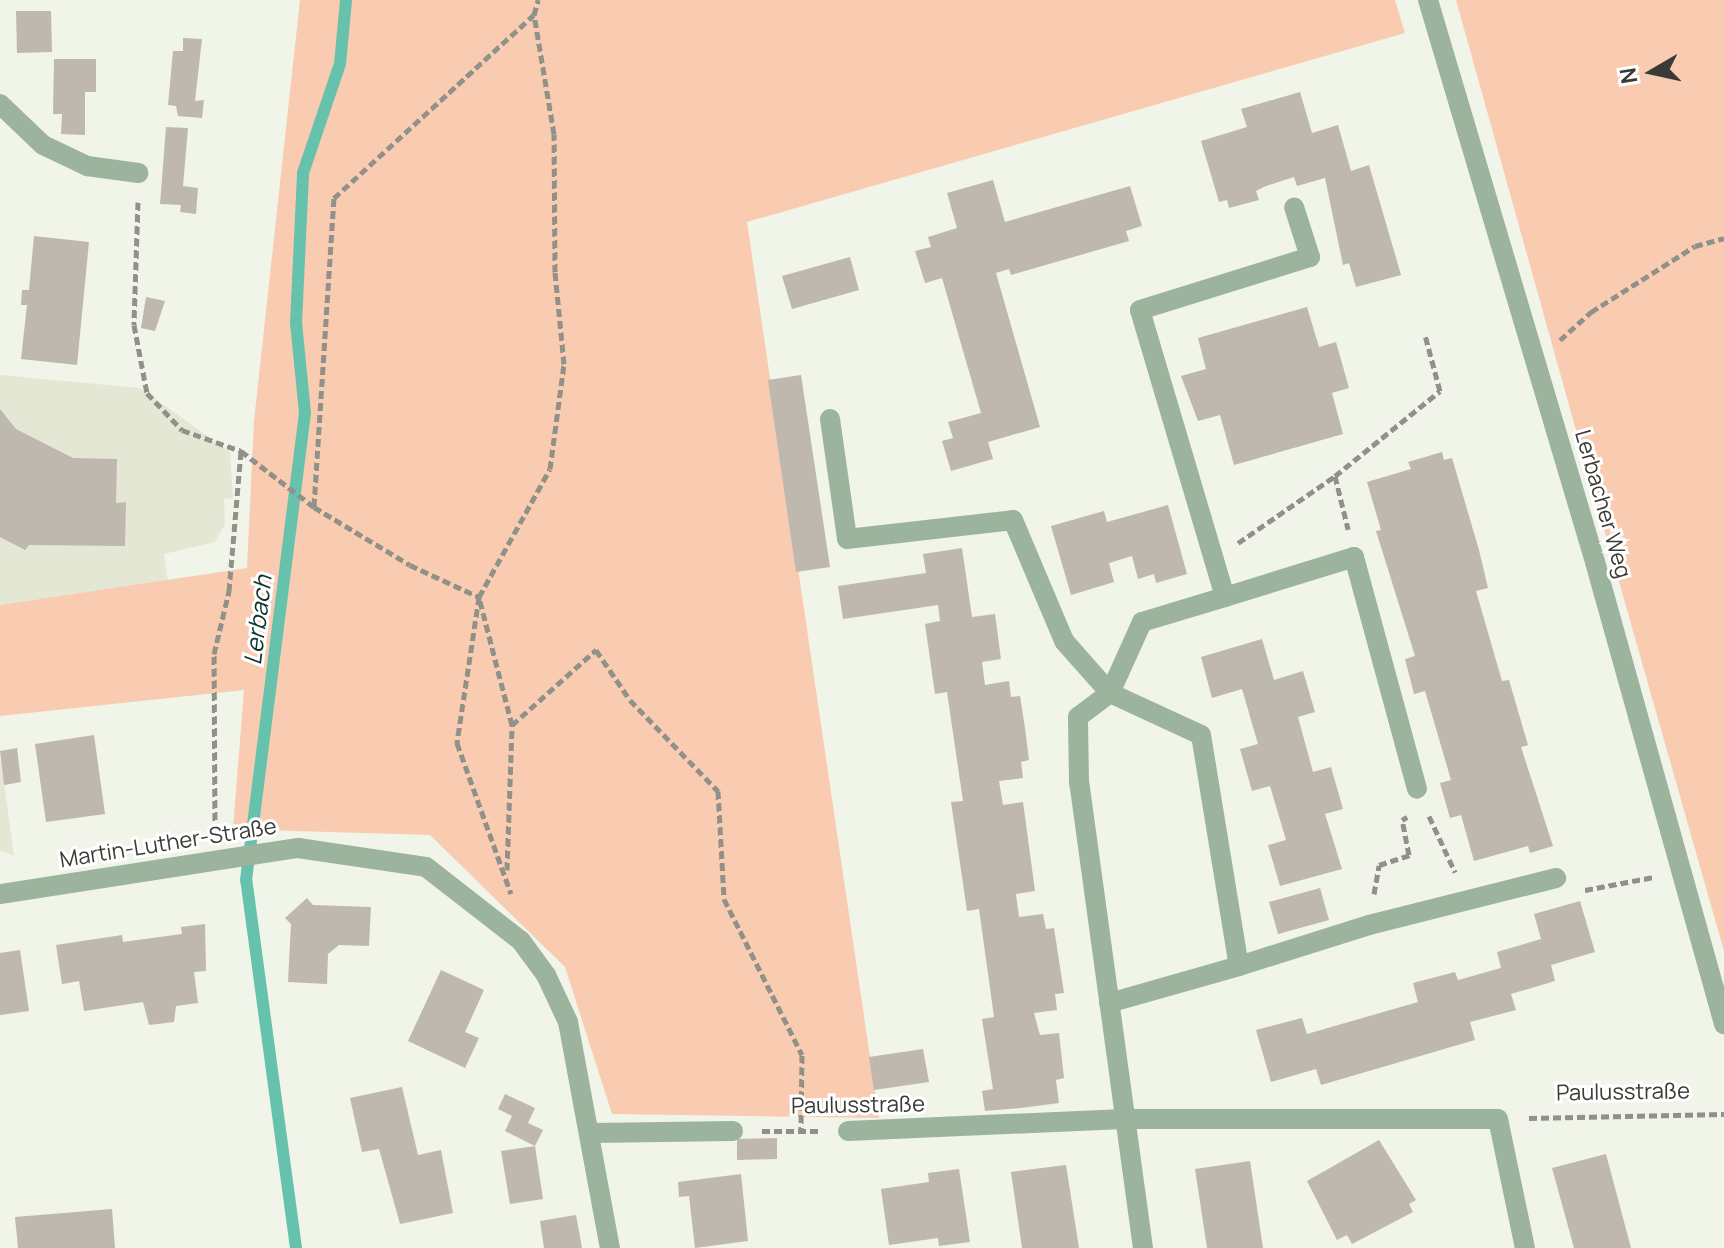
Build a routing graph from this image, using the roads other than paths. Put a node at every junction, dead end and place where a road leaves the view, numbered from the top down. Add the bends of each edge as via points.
1 (1428, 0) edge
2 (0, 104) edge
3 (139, 173) road end
4 (1294, 207) dead end
5 (830, 419) dead end
6 (1225, 597) junction
7 (1110, 693) junction
8 (1417, 789) dead end
9 (1556, 878) road end
10 (0, 894) edge
11 (1239, 966) junction
12 (1109, 1003) junction
13 (1724, 1024) edge
14 (1124, 1119) junction
15 (733, 1131) road end
16 (848, 1131) road end
17 (592, 1133) junction
18 (610, 1248) edge
19 (1143, 1248) edge
20 (1525, 1248) edge

1 - 13 street, Lerbacher Weg
2 - 3 street via 43,145 87,166
4 - 6 street via 1310,257 1140,310
5 - 7 street via 847,539 1013,520 1064,641
6 - 7 street via 1142,622
6 - 8 street via 1354,557
7 - 11 street via 1201,735
7 - 12 street via 1078,717 1079,783
9 - 11 street via 1369,925
10 - 17 street, Martin-Luther-Straße via 298,848 426,867 521,941 546,975 568,1022
11 - 12 street
12 - 14 street
14 - 16 street, Paulusstraße
14 - 19 street
14 - 20 street, Paulusstraße via 1498,1119
15 - 17 street
17 - 18 street, Martin-Luther-Straße

